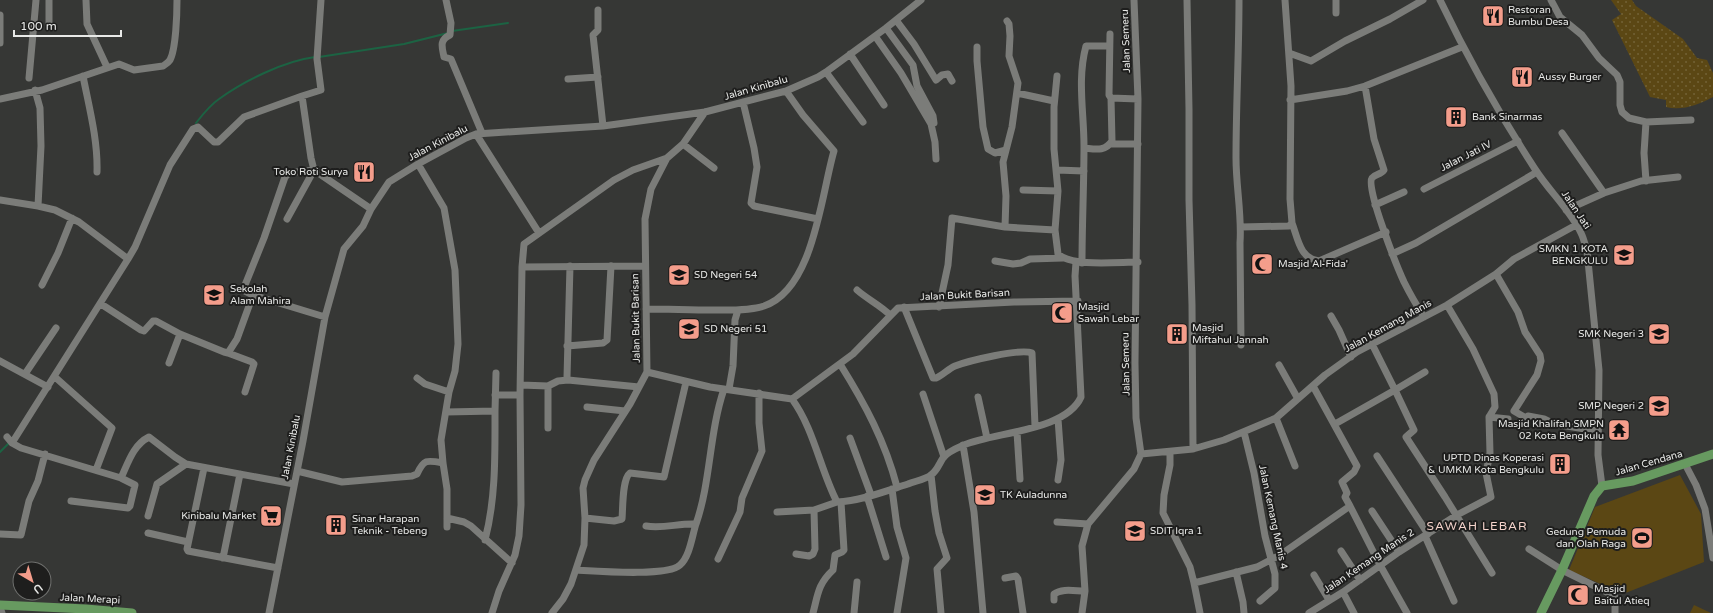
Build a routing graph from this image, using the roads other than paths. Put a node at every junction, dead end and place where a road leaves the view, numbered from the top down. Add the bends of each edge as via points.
1 (36, 0) edge
2 (49, 0) edge
3 (86, 0) edge
4 (177, 0) edge
5 (321, 0) edge
6 (446, 0) edge
7 (921, 0) edge
8 (1134, 0) edge
9 (1187, 0) edge
10 (1239, 0) edge
11 (1285, 0) edge
12 (1336, 0) edge
13 (1423, 0) edge
14 (1440, 0) edge
15 (1551, 0) edge
16 (598, 10) dead end
17 (1336, 13) dead end
18 (0, 15) edge
19 (896, 20) junction
20 (1007, 21) dead end
21 (49, 24) dead end
22 (886, 28) junction
23 (1110, 34) dead end
24 (875, 36) junction
25 (0, 44) edge
26 (1110, 46) junction
27 (977, 47) dead end
28 (1462, 47) junction
29 (1289, 53) junction
30 (850, 54) junction
31 (107, 68) junction
32 (826, 72) junction
33 (83, 76) junction
34 (598, 76) junction
35 (1057, 76) dead end
36 (29, 78) dead end
37 (568, 79) dead end
38 (952, 81) dead end
39 (1365, 86) junction
40 (35, 90) junction
41 (786, 91) junction
42 (1016, 93) junction
43 (302, 96) junction
44 (1111, 98) junction
45 (0, 99) edge
46 (1138, 99) junction
47 (1290, 100) junction
48 (1054, 101) junction
49 (743, 102) junction
50 (884, 105) dead end
51 (705, 112) junction
52 (1691, 120) dead end
53 (863, 122) dead end
54 (1646, 122) junction
55 (603, 126) junction
56 (933, 132) junction
57 (1562, 133) dead end
58 (479, 134) junction
59 (1518, 141) junction
60 (683, 144) junction
61 (1110, 144) junction
62 (1138, 144) junction
63 (1084, 148) junction
64 (1006, 150) junction
65 (667, 158) junction
66 (936, 158) dead end
67 (418, 164) junction
68 (714, 168) dead end
69 (314, 170) junction
70 (1057, 170) junction
71 (1084, 171) junction
72 (97, 172) dead end
73 (1536, 172) junction
74 (1678, 177) dead end
75 (1646, 181) junction
76 (1023, 190) dead end
77 (1424, 190) dead end
78 (1058, 191) junction
79 (1404, 192) dead end
80 (1604, 193) junction
81 (0, 200) edge
82 (1375, 205) junction
83 (38, 206) junction
84 (371, 209) junction
85 (1566, 210) junction
86 (72, 218) junction
87 (288, 219) dead end
88 (818, 219) junction
89 (1292, 223) junction
90 (1576, 225) junction
91 (1241, 226) junction
92 (1004, 227) junction
93 (1055, 230) junction
94 (1386, 232) junction
95 (539, 233) junction
96 (1392, 254) junction
97 (127, 258) junction
98 (1063, 258) junction
99 (995, 261) dead end
100 (1079, 262) junction
101 (1138, 262) junction
102 (570, 266) junction
103 (611, 266) junction
104 (646, 266) junction
105 (522, 267) junction
106 (1496, 274) junction
107 (42, 285) dead end
108 (857, 290) dead end
109 (253, 294) junction
110 (1078, 301) junction
111 (101, 304) junction
112 (1447, 305) junction
113 (904, 307) junction
114 (939, 307) junction
115 (646, 309) junction
116 (738, 310) junction
117 (890, 315) junction
118 (1331, 316) dead end
119 (325, 317) junction
120 (1424, 317) junction
121 (56, 328) dead end
122 (180, 334) junction
123 (1372, 344) junction
124 (1241, 345) dead end
125 (568, 346) junction
126 (228, 353) junction
127 (1351, 357) junction
128 (0, 361) edge
129 (169, 363) dead end
130 (840, 364) junction
131 (1278, 365) dead end
132 (647, 372) junction
133 (1425, 372) dead end
134 (496, 373) dead end
135 (25, 374) junction
136 (55, 377) junction
137 (417, 378) dead end
138 (568, 380) junction
139 (686, 382) junction
140 (46, 386) junction
141 (521, 386) junction
142 (548, 386) junction
143 (1313, 386) junction
144 (639, 387) junction
145 (726, 389) junction
146 (1395, 390) junction
147 (245, 392) dead end
148 (449, 392) junction
149 (759, 393) junction
150 (923, 394) dead end
151 (495, 395) junction
152 (520, 395) junction
153 (978, 397) dead end
154 (792, 399) junction
155 (1298, 400) junction
156 (587, 407) dead end
157 (495, 411) junction
158 (625, 411) junction
159 (446, 412) junction
160 (1489, 417) junction
161 (1276, 418) junction
162 (1058, 419) junction
163 (1508, 419) dead end
164 (1335, 424) junction
165 (1035, 426) junction
166 (548, 428) dead end
167 (1598, 431) junction
168 (1017, 432) junction
169 (1244, 432) junction
170 (850, 438) dead end
171 (987, 438) junction
172 (963, 446) junction
173 (1193, 449) junction
174 (1170, 452) junction
175 (45, 454) junction
176 (1141, 454) junction
177 (1713, 454) edge
178 (1378, 456) dead end
179 (944, 457) junction
180 (443, 463) junction
181 (186, 464) junction
182 (1685, 464) junction
183 (1296, 466) dead end
184 (204, 468) junction
185 (96, 470) junction
186 (297, 471) junction
187 (240, 474) junction
188 (931, 475) junction
189 (121, 478) junction
190 (1020, 480) dead end
191 (1058, 480) dead end
192 (294, 484) junction
193 (1602, 486) junction
194 (895, 488) junction
195 (869, 495) junction
196 (71, 501) dead end
197 (839, 502) junction
198 (1350, 506) junction
199 (814, 510) junction
200 (1372, 511) dead end
201 (777, 512) dead end
202 (1457, 515) junction
203 (148, 516) dead end
204 (447, 518) junction
205 (585, 518) junction
206 (1057, 522) dead end
207 (696, 524) junction
208 (1088, 524) junction
209 (646, 526) dead end
210 (447, 527) dead end
211 (148, 533) dead end
212 (0, 534) edge
213 (1426, 535) junction
214 (486, 540) junction
215 (188, 542) junction
216 (1529, 549) dead end
217 (1341, 551) dead end
218 (1399, 552) junction
219 (796, 554) dead end
220 (886, 557) dead end
221 (223, 558) junction
222 (1713, 558) edge
223 (718, 559) dead end
224 (1271, 559) junction
225 (512, 563) junction
226 (1380, 565) junction
227 (278, 568) junction
228 (576, 570) junction
229 (1562, 570) junction
230 (1236, 572) junction
231 (1492, 573) dead end
232 (1314, 575) dead end
233 (1005, 578) dead end
234 (1360, 580) junction
235 (857, 582) dead end
236 (1194, 583) junction
237 (1085, 591) junction
238 (1343, 592) junction
239 (1054, 600) dead end
240 (1329, 600) junction
241 (1260, 601) dead end
242 (1454, 601) dead end
243 (0, 606) edge
244 (2, 613) edge
245 (132, 613) edge
246 (269, 613) edge
247 (492, 613) edge
248 (552, 613) edge
249 (814, 613) edge
250 (854, 613) edge
251 (897, 613) edge
252 (941, 613) edge
253 (983, 613) edge
254 (1023, 613) edge
255 (1082, 613) edge
256 (1200, 613) edge
257 (1244, 613) edge
258 (1309, 613) edge
259 (1354, 613) edge
260 (1407, 613) edge
261 (1541, 613) edge
262 (1615, 613) edge

1 - 36 street
2 - 21 street
3 - 31 street via 87,24
4 - 31 street via 174,41 171,57 166,64 134,70 120,64
5 - 43 street via 317,46 321,90
6 - 58 street via 451,33 441,44 444,57 451,59
7 - 19 street, Jalan Kinibalu
8 - 46 street, Jalan Semeru
9 - 173 street
10 - 91 street via 1236,163
11 - 29 street
12 - 17 street
13 - 29 street via 1311,61
14 - 28 street, Jalan Jati
15 - 54 street via 1560,17 1582,35 1617,76 1620,82 1622,112 1629,118
16 - 34 street via 598,30 594,35
18 - 25 street
19 - 22 street, Jalan Kinibalu
19 - 38 street via 936,80 948,74
20 - 42 street via 1010,36 1009,56 1018,82
22 - 24 street, Jalan Kinibalu
22 - 56 street via 913,65 917,86 933,116
23 - 26 street
24 - 30 street, Jalan Kinibalu
24 - 56 street via 929,119
26 - 44 street
26 - 63 street via 1086,46 1083,55
27 - 64 street via 983,127 988,149 995,153
28 - 39 street
28 - 59 street, Jalan Jati
29 - 47 street
30 - 32 street, Jalan Kinibalu
30 - 50 street
31 - 33 street
32 - 41 street, Jalan Kinibalu
32 - 53 street
33 - 40 street
33 - 72 street via 94,134
34 - 37 street
34 - 55 street
35 - 48 street
39 - 47 street
39 - 82 street via 1374,139 1384,170 1371,180
40 - 45 street
40 - 83 street via 40,108 41,146
41 - 49 street, Jalan Kinibalu
41 - 88 street via 834,151
42 - 48 street
42 - 64 street
43 - 69 street
43 - 97 street via 244,117 218,142 214,142 198,127 193,129 170,165 135,247
44 - 46 street
44 - 61 street
46 - 62 street, Jalan Semeru
47 - 89 street
48 - 70 street via 1054,149
49 - 51 street, Jalan Kinibalu
49 - 88 street via 757,167 751,203 754,206
51 - 55 street, Jalan Kinibalu
51 - 60 street, Jalan Bukit Barisan
52 - 54 street
54 - 75 street
55 - 58 street, Jalan Kinibalu
56 - 66 street
57 - 80 street
58 - 67 street, Jalan Kinibalu via 466,138
58 - 95 street
59 - 73 street, Jalan Jati
59 - 77 street, Jalan Jati IV
60 - 65 street, Jalan Bukit Barisan
60 - 68 street
61 - 62 street
61 - 63 street via 1104,149
62 - 101 street, Jalan Semeru
63 - 71 street
64 - 92 street via 1003,162 1006,196
65 - 95 street via 614,180
65 - 104 street, Jalan Bukit Barisan via 651,189 647,204
67 - 84 street, Jalan Kinibalu via 389,182
67 - 148 street via 444,208 455,270 458,344 455,372
69 - 84 street
69 - 87 street
69 - 109 street via 296,172 284,177 264,238 243,288
70 - 71 street
70 - 78 street
71 - 100 street
73 - 85 street, Jalan Jati
73 - 96 street via 1416,243
74 - 75 street
75 - 80 street
76 - 78 street
78 - 93 street
79 - 82 street
80 - 85 street
81 - 83 street
82 - 94 street
83 - 86 street
84 - 119 street, Jalan Kinibalu via 363,226 344,249
85 - 90 street, Jalan Jati
86 - 97 street
86 - 107 street
88 - 116 street via 812,244 793,284 764,306
89 - 91 street via 1289,226
89 - 94 street via 1305,256 1320,261
90 - 106 street, Jalan Kemang Manis via 1520,256
90 - 167 street, Jalan Jati via 1587,251 1590,274 1598,370
91 - 124 street
92 - 93 street
92 - 114 street via 952,218 948,265
93 - 98 street via 1058,254
94 - 96 street
95 - 105 street via 524,244
96 - 120 street
97 - 111 street
98 - 99 street via 1030,259 1013,264
98 - 100 street
100 - 101 street
100 - 110 street via 1075,276
101 - 176 street, Jalan Semeru via 1135,363 1136,418
102 - 103 street
102 - 105 street
102 - 125 street
103 - 104 street
103 - 125 street via 608,340 602,343
104 - 115 street, Jalan Bukit Barisan
105 - 141 street
106 - 112 street, Jalan Kemang Manis
106 - 167 street via 1518,312 1525,332 1540,355 1541,361 1537,375 1514,411 1526,418 1528,416 1554,424
108 - 117 street via 882,306
109 - 119 street
109 - 126 street via 237,339
110 - 114 street, Jalan Bukit Barisan
110 - 162 street via 1081,398 1078,405
111 - 122 street via 141,330 144,331 156,321
111 - 136 street
112 - 120 street, Jalan Kemang Manis
112 - 160 street, Jalan Kemang Manis 2 via 1473,349 1494,394 1494,407
113 - 114 street, Jalan Bukit Barisan
113 - 117 street, Jalan Bukit Barisan via 898,308
113 - 165 street via 933,378 954,366 983,358 1016,352 1032,353
115 - 116 street
115 - 132 street, Jalan Bukit Barisan
116 - 145 street via 735,320 733,366
117 - 130 street, Jalan Bukit Barisan
118 - 127 street
119 - 186 street, Jalan Kinibalu
120 - 123 street, Jalan Kemang Manis
121 - 135 street
122 - 126 street
122 - 129 street
123 - 127 street, Jalan Kemang Manis
123 - 146 street
125 - 138 street
126 - 147 street via 254,364
127 - 143 street, Jalan Kemang Manis
128 - 135 street
130 - 154 street, Jalan Bukit Barisan
130 - 194 street via 869,412 890,462
131 - 155 street
132 - 139 street
132 - 144 street, Jalan Bukit Barisan
133 - 146 street
134 - 151 street
135 - 140 street
136 - 140 street
136 - 185 street via 112,428
137 - 148 street via 425,384
138 - 142 street
138 - 144 street
139 - 145 street
139 - 205 street via 664,477 630,472 625,482 622,519 614,521
140 - 175 street via 10,441 21,448
141 - 142 street
141 - 152 street
142 - 166 street
143 - 155 street, Jalan Kemang Manis
143 - 164 street
144 - 158 street, Jalan Bukit Barisan
145 - 149 street
145 - 207 street via 717,408
146 - 164 street
146 - 202 street via 1414,430 1406,437
148 - 159 street
149 - 154 street
149 - 223 street via 762,451 742,498 740,512
150 - 179 street
151 - 152 street
151 - 157 street
152 - 225 street via 521,509 517,547
153 - 171 street
154 - 197 street via 810,434 830,488
155 - 161 street, Jalan Kemang Manis
156 - 158 street
157 - 159 street
157 - 214 street via 496,463
158 - 205 street, Jalan Bukit Barisan via 594,460 585,480
159 - 180 street via 441,440
160 - 163 street
160 - 202 street, Jalan Kemang Manis 2 via 1490,453 1486,473 1490,497
161 - 169 street, Jalan Kemang Manis
161 - 183 street
162 - 165 street
162 - 191 street via 1061,460
164 - 198 street via 1356,465 1355,471 1342,482
165 - 168 street
167 - 193 street, Jalan Jati
168 - 171 street
168 - 190 street
169 - 173 street, Jalan Kemang Manis
169 - 224 street, Jalan Kemang Manis 4
170 - 195 street
171 - 172 street
172 - 179 street
172 - 253 street via 974,512
173 - 174 street, Jalan Kemang Manis
174 - 176 street, Jalan Kemang Manis
174 - 236 street via 1163,513 1190,566
175 - 185 street
175 - 212 street via 21,535
176 - 208 street via 1134,469
177 - 182 main road, Jalan Cendana
178 - 213 street
179 - 188 street
180 - 186 street via 423,463 417,474 412,476 342,482
180 - 204 street via 447,489
181 - 184 street
181 - 189 street via 147,437 137,445
181 - 203 street via 157,484
182 - 193 main road, Jalan Cendana via 1633,481
182 - 222 street via 1705,509
184 - 187 street
184 - 215 street
185 - 189 street
186 - 192 street, Jalan Kinibalu
187 - 192 street
187 - 221 street
188 - 194 street
188 - 252 street via 939,533 947,558 937,569
189 - 196 street via 135,485 128,508
192 - 227 street, Jalan Kinibalu
193 - 229 main road via 1594,496
194 - 195 street
194 - 251 street via 897,527 906,558
195 - 197 street
195 - 220 street
197 - 199 street
197 - 249 street via 844,550 834,555 833,570 826,576 818,591
198 - 224 street
198 - 226 street
199 - 201 street
199 - 219 street via 813,554
200 - 218 street
202 - 213 street, Jalan Kemang Manis 2
202 - 231 street
204 - 210 street
204 - 214 street via 467,523
205 - 228 street, Jalan Bukit Barisan via 584,545
206 - 208 street
207 - 209 street
207 - 228 street via 685,559 673,570
208 - 237 street via 1082,540
211 - 215 street
213 - 218 street, Jalan Kemang Manis 2
213 - 242 street
214 - 225 street
215 - 221 street via 188,551
216 - 229 street
217 - 234 street
218 - 226 street, Jalan Kemang Manis 2
221 - 227 street
224 - 230 street via 1258,567
224 - 241 street, Jalan Kemang Manis 4 via 1275,588
225 - 247 street via 499,590
226 - 234 street, Jalan Kemang Manis 2
226 - 260 street
227 - 246 street, Jalan Kinibalu
228 - 248 street, Jalan Bukit Barisan via 566,594
229 - 261 main road
229 - 262 street via 1615,596
230 - 236 street
230 - 257 street
232 - 240 street
233 - 254 street via 1016,576 1018,579
234 - 238 street, Jalan Kemang Manis 2
235 - 250 street
236 - 256 street
237 - 239 street via 1055,592
237 - 255 street
238 - 240 street, Jalan Kemang Manis 2
238 - 259 street
240 - 258 street, Jalan Kemang Manis 2
243 - 244 street
243 - 245 main road, Jalan Merapi

